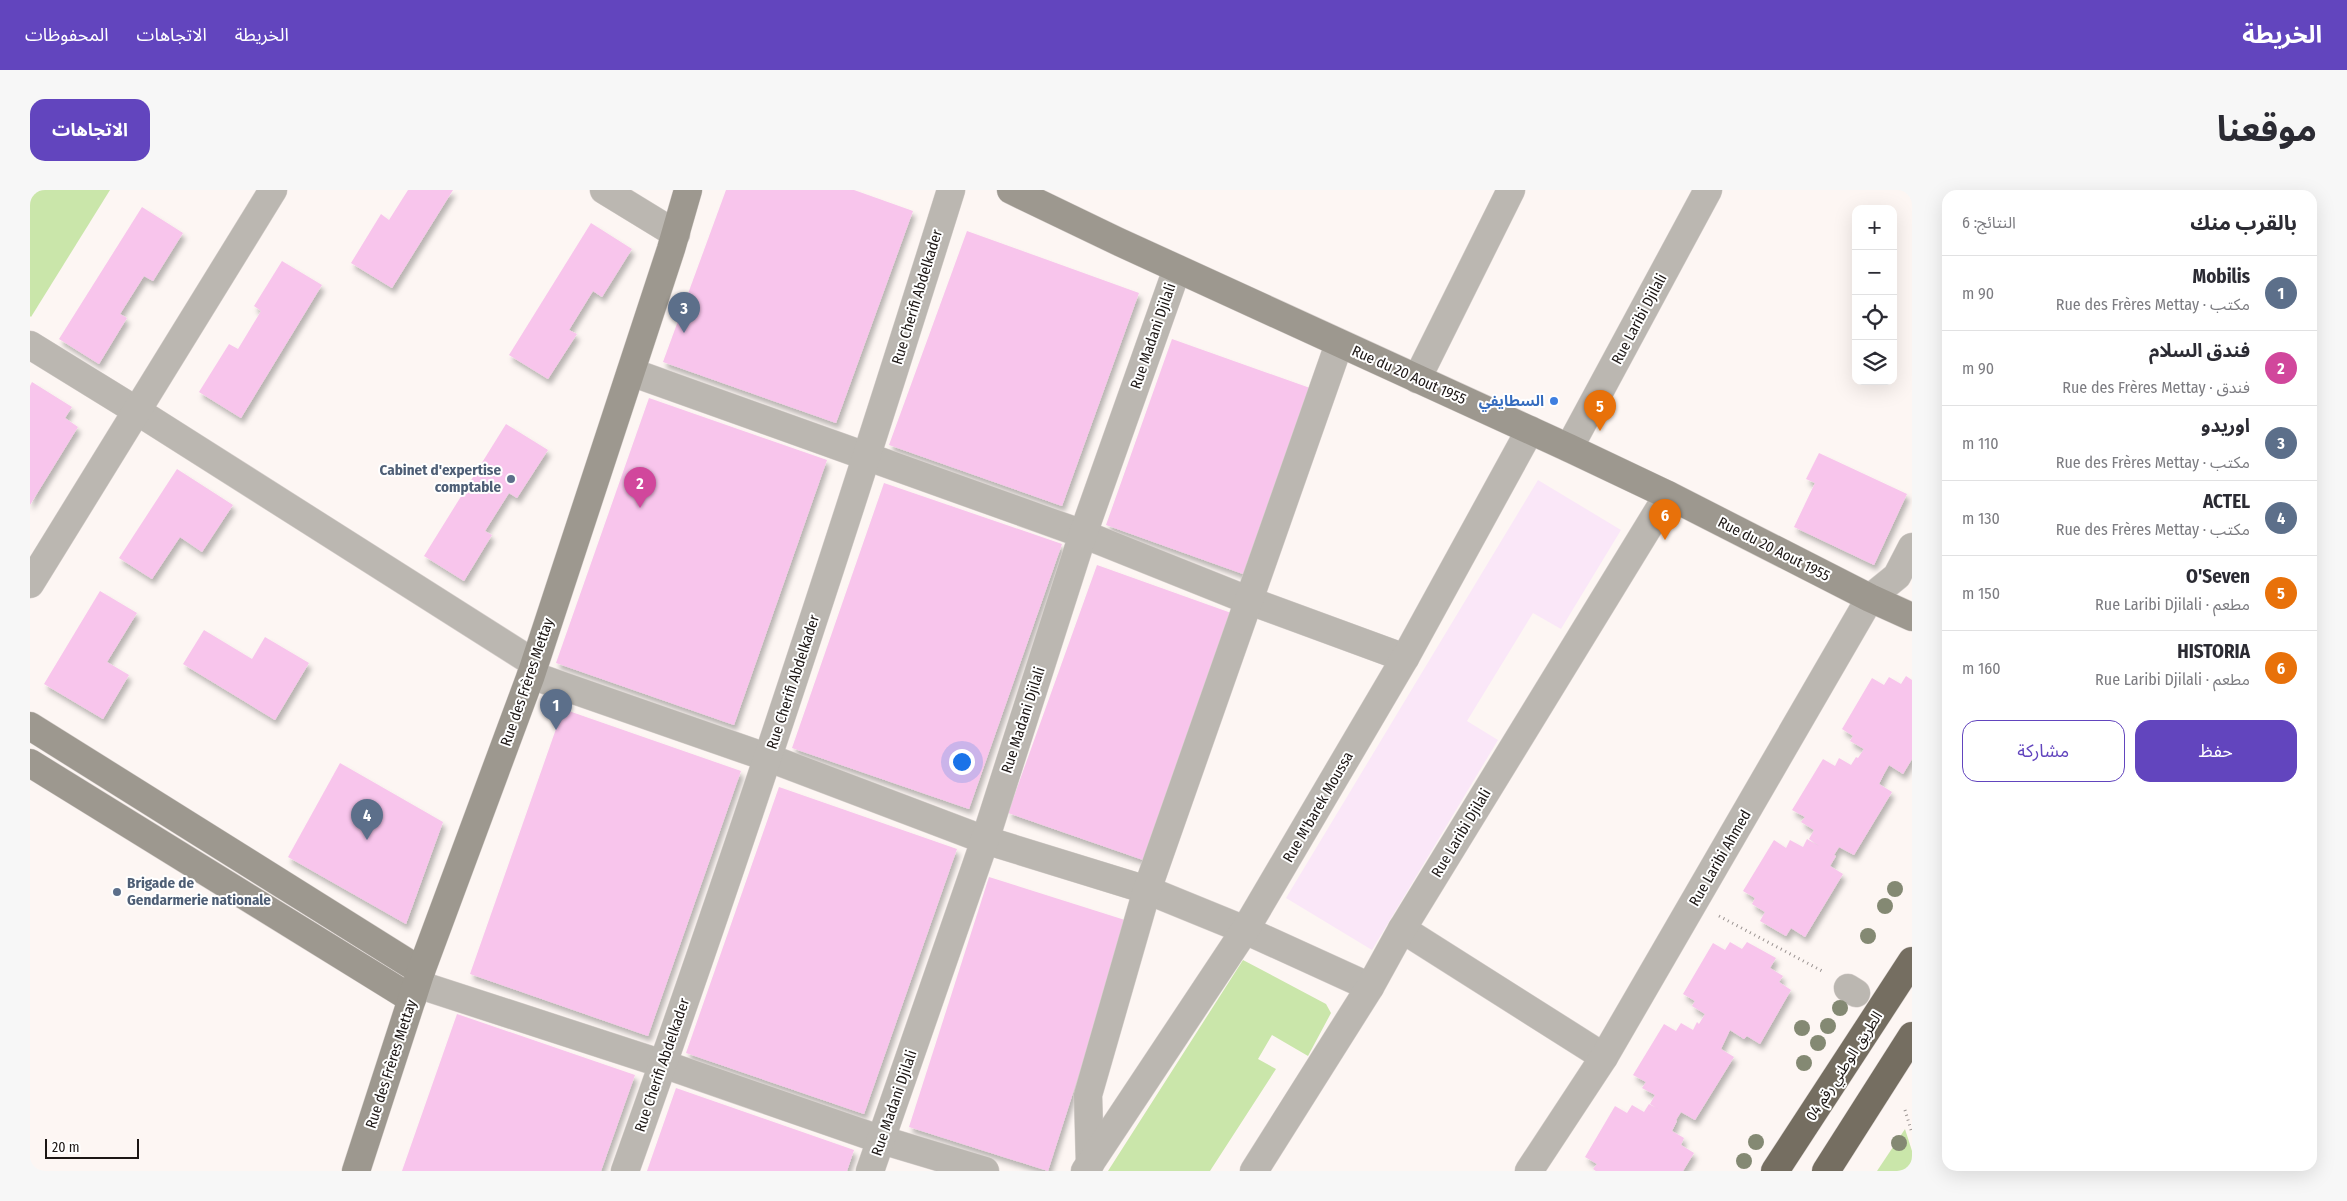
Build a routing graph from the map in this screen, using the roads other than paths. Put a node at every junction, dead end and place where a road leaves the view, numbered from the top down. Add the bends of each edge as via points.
1 (274, 190) edge
2 (604, 190) edge
3 (688, 190) edge
4 (951, 190) edge
5 (1014, 190) edge
6 (1510, 190) edge
7 (1708, 190) edge
8 (676, 234) junction
9 (1177, 268) junction
10 (1339, 344) junction
11 (30, 345) edge
12 (631, 372) junction
13 (1416, 380) junction
14 (137, 411) junction
15 (1530, 430) junction
16 (1569, 448) junction
17 (868, 456) junction
18 (1668, 495) junction
19 (1083, 534) junction
20 (1912, 547) edge
21 (30, 584) edge
22 (1870, 598) junction
23 (1250, 601) junction
24 (1912, 617) edge
25 (1405, 658) junction
26 (532, 669) junction
27 (30, 726) edge
28 (768, 758) junction
29 (30, 763) edge
30 (984, 840) junction
31 (1147, 890) junction
32 (1402, 929) junction
33 (1246, 930) junction
34 (1912, 960) edge
35 (417, 985) junction
36 (1370, 987) junction
37 (1912, 1036) edge
38 (1604, 1057) junction
39 (663, 1064) junction
40 (882, 1140) junction
41 (1088, 1167) edge
42 (356, 1171) edge
43 (625, 1171) edge
44 (870, 1171) edge
45 (985, 1171) edge
46 (1254, 1171) edge
47 (1529, 1171) edge
48 (1776, 1171) edge
49 (1826, 1171) edge

1 - 14 street
2 - 8 street
3 - 8 street, Rue des Frères Mettay
4 - 17 street, Rue Cherifi Abdelkader
5 - 9 street, Rue du 20 Aout 1955
6 - 13 street
7 - 16 street, Rue Laribi Djilali
8 - 12 street, Rue des Frères Mettay
9 - 10 street, Rue du 20 Aout 1955
9 - 19 street, Rue Madani Djilali
10 - 13 street, Rue du 20 Aout 1955
10 - 23 street
11 - 14 street
12 - 17 street
12 - 26 street, Rue des Frères Mettay
13 - 15 street, Rue du 20 Aout 1955
14 - 21 street
14 - 26 street
15 - 16 street, Rue du 20 Aout 1955
15 - 25 street, Rue M'barek Moussa
16 - 18 street, Rue du 20 Aout 1955
17 - 19 street
17 - 28 street, Rue Cherifi Abdelkader
18 - 22 street, Rue du 20 Aout 1955
18 - 32 street, Rue Laribi Djilali
19 - 23 street
19 - 30 street, Rue Madani Djilali
20 - 22 street, Rue Laribi Ahmed via 1897,576
22 - 24 street, Rue du 20 Aout 1955
22 - 38 street, Rue Laribi Ahmed
23 - 25 street
23 - 31 street
25 - 33 street, Rue M'barek Moussa
26 - 28 street
26 - 35 street, Rue des Frères Mettay
27 - 35 street
28 - 30 street
28 - 39 street, Rue Cherifi Abdelkader
29 - 35 street
30 - 31 street
30 - 40 street, Rue Madani Djilali
31 - 33 street
31 - 41 street via 1088,1095
32 - 36 street, Rue Laribi Djilali
32 - 38 street
33 - 36 street
33 - 41 street, Rue M'barek Moussa
34 - 48 highway, الطريق الوطني رقم 04
35 - 39 street
35 - 42 street, Rue des Frères Mettay
36 - 46 street, Rue Laribi Djilali
37 - 49 highway
38 - 47 street, Rue Laribi Ahmed
39 - 40 street
39 - 43 street, Rue Cherifi Abdelkader
40 - 44 street, Rue Madani Djilali
40 - 45 street

